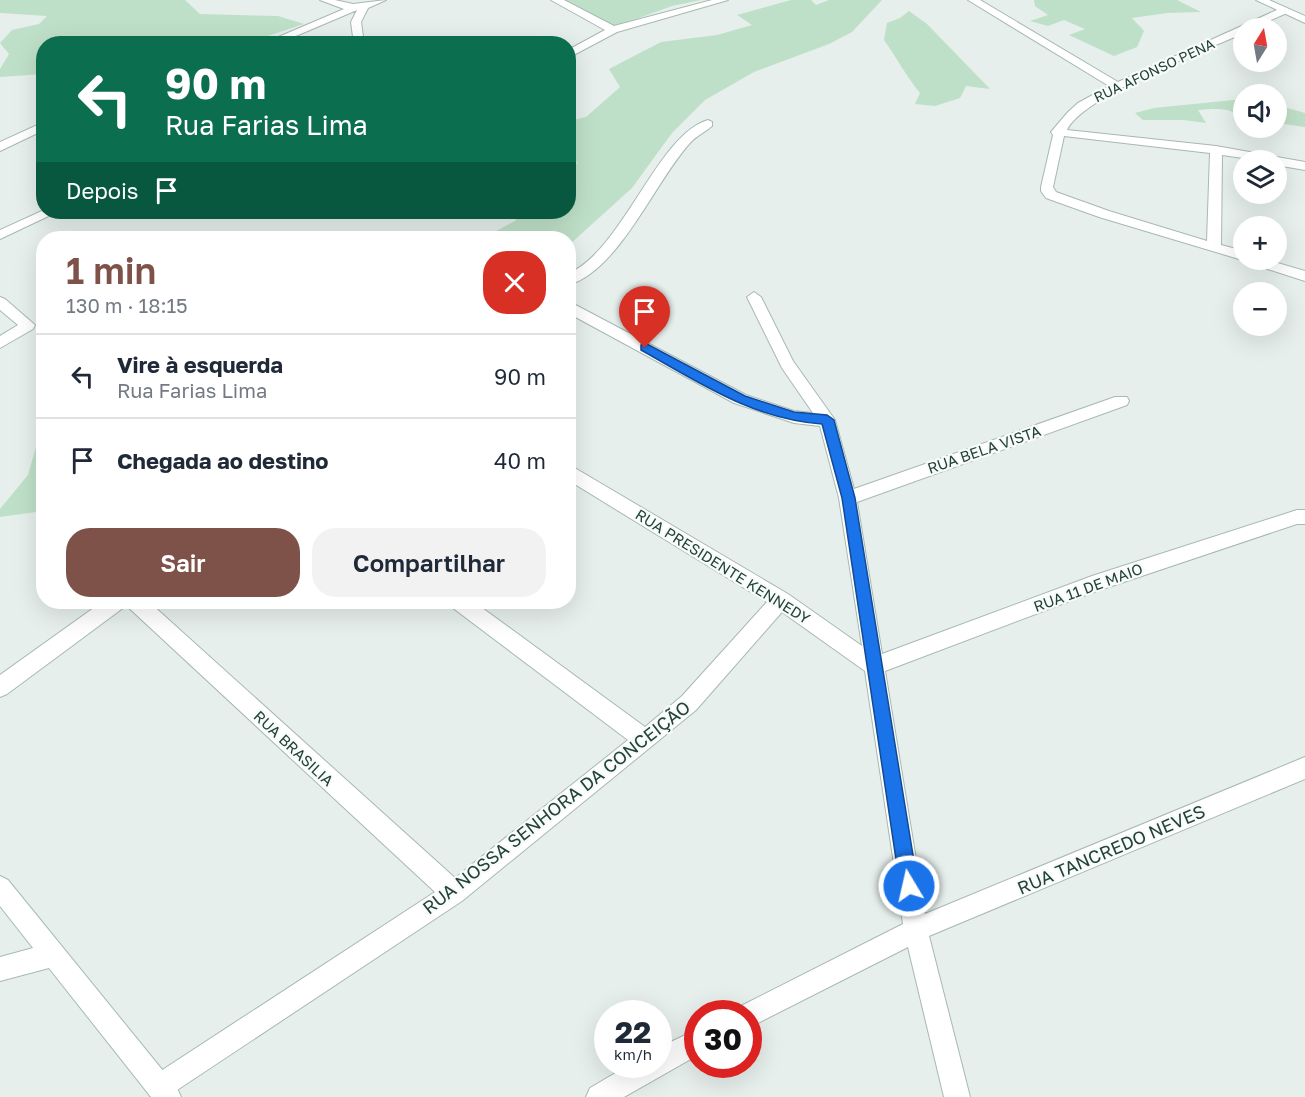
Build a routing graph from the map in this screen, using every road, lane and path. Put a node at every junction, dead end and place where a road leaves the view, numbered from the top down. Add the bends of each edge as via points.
1 (325, 0) edge
2 (381, 0) edge
3 (555, 0) edge
4 (723, 0) edge
5 (973, 0) edge
6 (1261, 0) edge
7 (358, 8) junction
8 (1283, 11) junction
9 (1305, 20) edge
10 (613, 30) junction
11 (287, 36) edge
12 (358, 36) edge
13 (576, 51) edge
14 (1117, 86) junction
15 (708, 124) dead end
16 (36, 128) edge
17 (1057, 132) junction
18 (0, 147) edge
19 (1216, 150) junction
20 (1233, 153) edge
21 (1287, 163) edge
22 (1305, 166) edge
23 (36, 218) edge
24 (0, 235) edge
25 (1214, 247) junction
26 (1233, 253) edge
27 (1286, 270) edge
28 (1305, 276) edge
29 (576, 279) edge
30 (754, 297) dead end
31 (0, 302) edge
32 (576, 310) edge
33 (0, 343) edge
34 (1121, 401) dead end
35 (827, 420) junction
36 (576, 476) edge
37 (848, 498) junction
38 (1305, 517) edge
39 (781, 600) junction
40 (106, 609) edge
41 (144, 609) edge
42 (469, 609) edge
43 (874, 666) junction
44 (0, 687) edge
45 (645, 740) junction
46 (1305, 768) edge
47 (0, 888) edge
48 (454, 892) junction
49 (916, 930) junction
50 (55, 955) junction
51 (0, 969) edge
52 (762, 1009) edge
53 (632, 1078) edge
54 (164, 1092) edge
55 (599, 1097) edge
56 (957, 1097) edge

1 - 7 street
2 - 7 street
3 - 10 street
4 - 10 street
5 - 14 street
6 - 8 street
7 - 11 street
7 - 12 street
8 - 9 street
8 - 14 street, RUA AFONSO PENA
10 - 13 street
14 - 17 street, RUA AFONSO PENA via 1074,110
15 - 29 street via 688,138 599,257
16 - 18 street
17 - 19 street
17 - 25 street, RUA AFONSO PENA via 1047,191 1104,214
19 - 20 street
19 - 25 street
21 - 22 street
23 - 24 street
25 - 26 street
27 - 28 street
30 - 35 street via 787,363
31 - 33 street via 28,326
32 - 35 street via 740,399 794,417
34 - 37 street, RUA BELA VISTA
35 - 37 street
36 - 39 street, RUA PRESIDENTE KENNEDY
37 - 43 street
38 - 43 street, RUA 11 DE MAIO via 1092,584
39 - 43 street, RUA PRESIDENTE KENNEDY
39 - 45 street, RUA NOSSA SENHORA DA CONCEIÇÃO via 689,703
40 - 44 street
41 - 48 street, RUA BRASILIA
42 - 45 street
43 - 49 street
45 - 48 street, RUA NOSSA SENHORA DA CONCEIÇÃO
46 - 49 street, RUA TANCREDO NEVES
47 - 50 street
48 - 54 street, RUA NOSSA SENHORA DA CONCEIÇÃO
49 - 52 street, RUA TANCREDO NEVES
49 - 56 street
50 - 51 street
50 - 54 street
53 - 55 street

